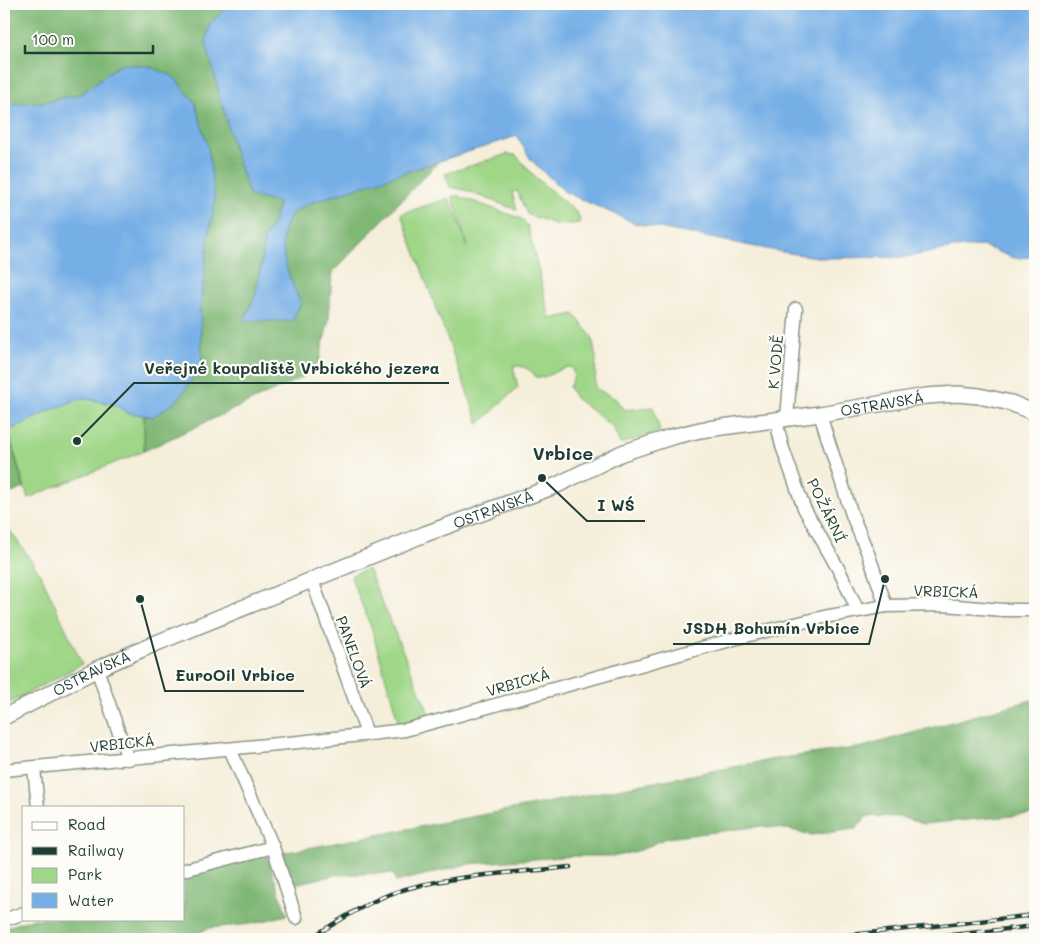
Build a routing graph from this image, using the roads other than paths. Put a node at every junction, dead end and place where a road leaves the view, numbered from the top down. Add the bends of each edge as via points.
1 (796, 309) dead end
2 (820, 414) junction
3 (1035, 414) edge
4 (781, 419) junction
5 (312, 580) junction
6 (886, 606) junction
7 (858, 610) junction
8 (1035, 610) edge
9 (96, 669) junction
10 (4, 717) edge
11 (367, 734) junction
12 (230, 749) junction
13 (128, 759) junction
14 (34, 768) junction
15 (4, 770) edge
16 (38, 806) edge
17 (273, 847) junction
18 (185, 870) edge
19 (22, 914) edge
20 (296, 918) dead end
21 (4, 920) edge

1 - 4 street, K VODĚ
2 - 3 main road, OSTRAVSKÁ via 926,396 958,394 997,399
2 - 4 main road, OSTRAVSKÁ
2 - 6 street, POŽÁRNÍ via 852,515
4 - 5 main road, OSTRAVSKÁ via 700,430 643,445 540,492
4 - 7 street, POŽÁRNÍ via 782,446 804,508
5 - 9 main road, OSTRAVSKÁ
5 - 11 street, PANELOVÁ
6 - 7 street, VRBICKÁ
6 - 8 street, VRBICKÁ via 945,605
7 - 11 street, VRBICKÁ via 698,648 405,730
9 - 10 main road, OSTRAVSKÁ
9 - 13 street
11 - 12 street, VRBICKÁ
12 - 13 street, VRBICKÁ
12 - 17 street
13 - 14 street, VRBICKÁ
14 - 15 street, VRBICKÁ
14 - 16 street
17 - 18 street
17 - 20 street
19 - 21 street

